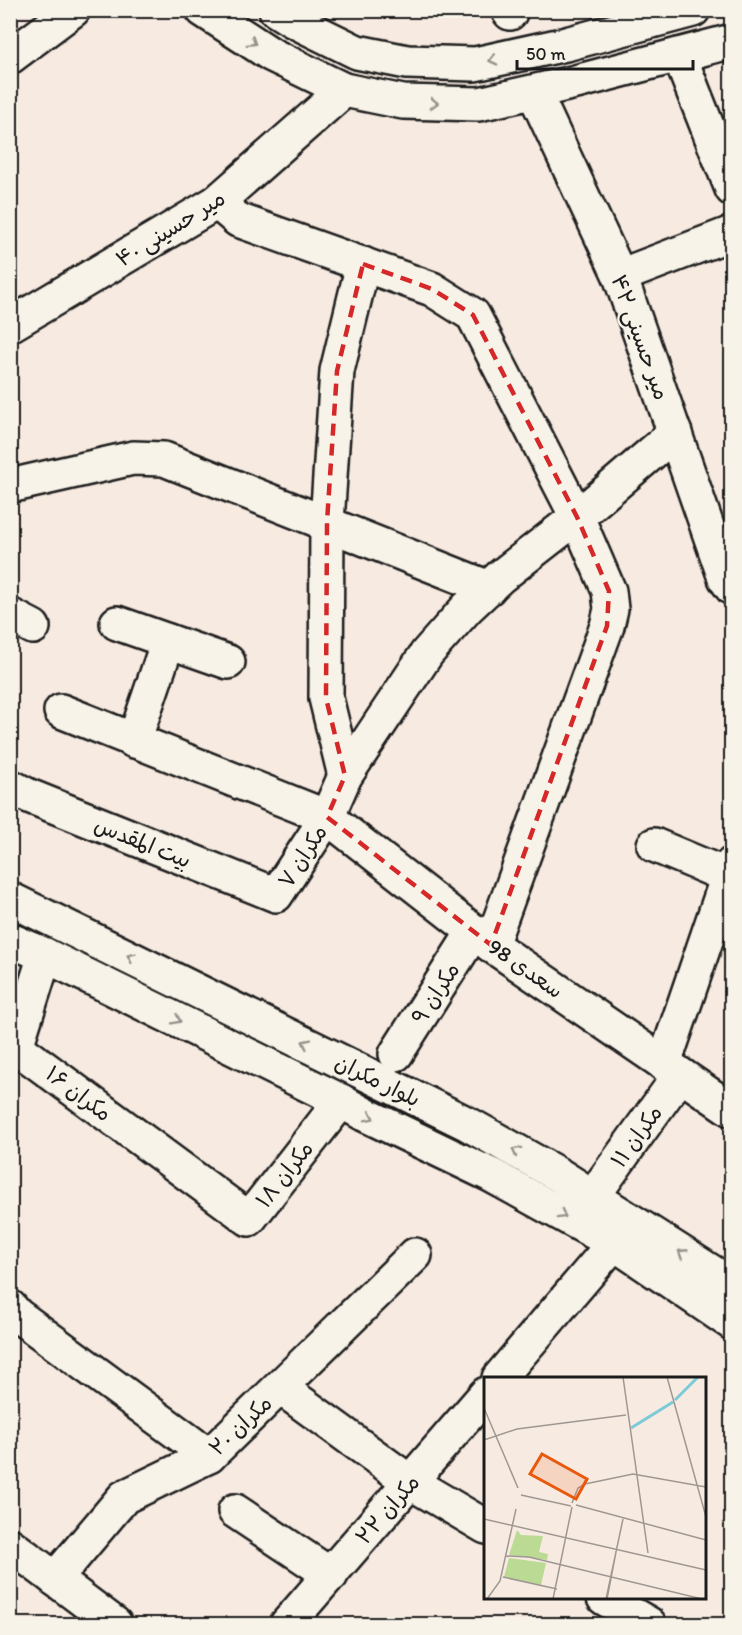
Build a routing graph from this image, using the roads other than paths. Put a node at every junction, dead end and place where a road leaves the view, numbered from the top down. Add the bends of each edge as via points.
1 (73, 10) edge
2 (203, 10) edge
3 (276, 10) edge
4 (693, 10) edge
5 (732, 41) edge
6 (679, 55) junction
7 (10, 57) edge
8 (344, 90) junction
9 (534, 92) junction
10 (732, 189) edge
11 (217, 202) junction
12 (732, 233) edge
13 (363, 264) junction
14 (620, 276) junction
15 (10, 326) edge
16 (675, 433) junction
17 (10, 486) edge
18 (577, 518) junction
19 (327, 522) junction
20 (489, 588) junction
21 (732, 588) edge
22 (117, 623) dead end
23 (168, 641) junction
24 (228, 662) dead end
25 (61, 711) dead end
26 (134, 741) junction
27 (345, 776) junction
28 (10, 786) edge
29 (327, 817) junction
30 (654, 845) dead end
31 (730, 870) edge
32 (276, 895) joint
33 (10, 899) edge
34 (482, 938) junction
35 (10, 940) edge
36 (45, 955) junction
37 (396, 1054) dead end
38 (672, 1069) junction
39 (341, 1101) junction
40 (732, 1110) edge
41 (132, 1133) joint
42 (593, 1196) junction
43 (614, 1243) junction
44 (415, 1255) dead end
45 (732, 1285) edge
46 (10, 1307) edge
47 (732, 1323) edge
48 (500, 1377) edge
49 (281, 1388) junction
50 (484, 1396) edge
51 (209, 1456) junction
52 (410, 1482) junction
53 (236, 1511) dead end
54 (484, 1526) edge
55 (10, 1545) edge
56 (331, 1575) junction
57 (55, 1579) junction
58 (605, 1599) edge
59 (115, 1624) edge
60 (287, 1624) edge
61 (649, 1624) edge

1 - 7 street
2 -> 8 street via 273,55
4 -> 3 street via 475,64 407,62 357,52
5 - 6 street
6 - 9 street
6 - 10 street
8 -> 9 street via 403,102 479,104
8 - 11 street, میر حسینی ۴۰
9 - 14 street, میر حسینی ۴۲
11 - 13 street, مکران ۹ via 238,220
11 - 15 street, میر حسینی ۴۰
12 - 14 street
13 - 18 street, مکران ۹ via 432,289 473,315
13 - 19 street via 337,371
14 - 16 street, میر حسینی ۴۲
16 - 18 street, مکران ۷
16 - 21 street, میر حسینی ۴۲ via 725,578
17 - 19 street via 133,458 164,459
18 - 20 street, مکران ۷
18 - 34 street, مکران ۹ via 609,591 611,609
19 - 20 street
19 - 27 street via 326,698
20 - 27 street, مکران ۷ via 427,653
22 - 23 street
23 - 24 street
23 - 26 street
25 - 26 street, سعدی 98
26 - 29 street, سعدی 98
27 - 29 street, مکران ۷
28 - 32 street, بیت المقدس
29 - 32 street, مکران ۷
29 - 34 street, سعدی 98
30 - 31 street
31 - 38 street
42 -> 33 street, بلوار مکران via 468,1124
34 - 37 street, مکران ۹
34 - 38 street, سعدی 98
35 - 36 street, بلوار مکران
36 -> 39 street, بلوار مکران
36 - 41 street, مکران ۱۶ via 16,1047
38 - 40 street, سعدی 98
38 - 42 street, مکران ۱۱
39 - 41 street, مکران ۱۸ via 249,1219
39 -> 43 street, بلوار مکران via 491,1175
45 -> 42 street, بلوار مکران
43 - 47 street, بلوار مکران
43 - 48 street
44 - 49 street, مکران ۲۰
46 - 51 street
49 - 51 street, مکران ۲۰
49 - 52 street
50 - 52 street, مکران ۲۲
51 - 57 street, مکران ۲۰ via 124,1497
52 - 54 street
52 - 56 street, مکران ۲۲
53 - 56 street
55 - 57 street
56 - 60 street, مکران ۲۲
57 - 59 street
58 - 61 street

